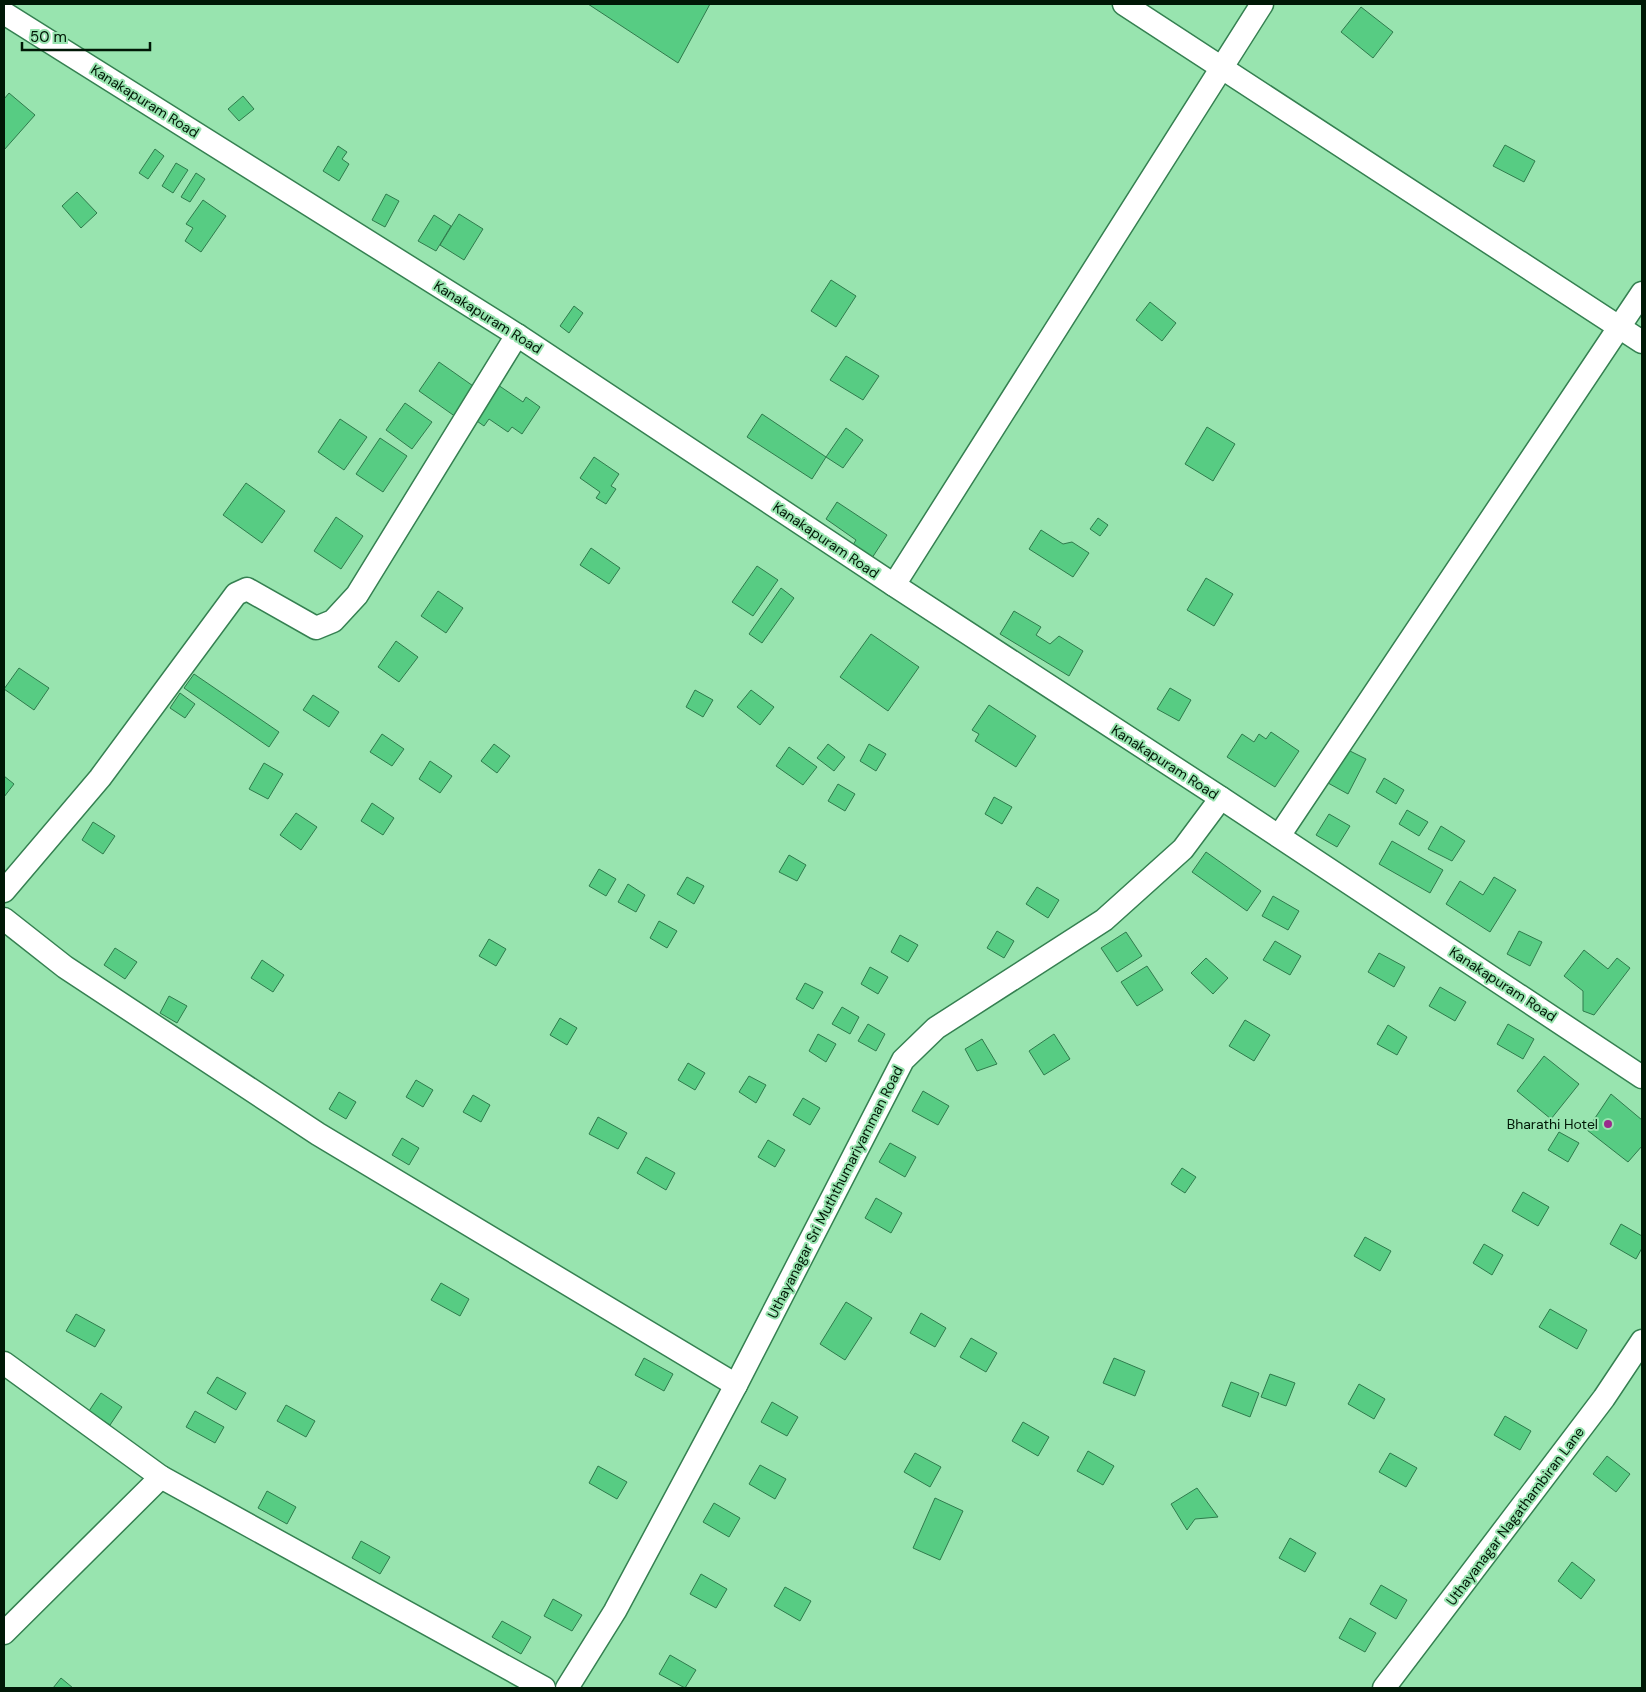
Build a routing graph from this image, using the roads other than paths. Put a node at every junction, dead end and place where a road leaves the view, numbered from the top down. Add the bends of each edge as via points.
1 (1124, 4) edge
2 (1262, 4) edge
3 (4, 12) edge
4 (1221, 68) junction
5 (1642, 293) edge
6 (1619, 327) junction
7 (517, 335) junction
8 (1642, 342) edge
9 (894, 585) junction
10 (1221, 798) junction
11 (1279, 836) junction
12 (4, 892) edge
13 (4, 919) edge
14 (1642, 1076) edge
15 (1642, 1341) edge
16 (4, 1363) edge
17 (736, 1385) junction
18 (162, 1477) junction
19 (4, 1633) edge
20 (544, 1688) edge
21 (567, 1688) edge
22 (1384, 1688) edge

1 - 4 street
2 - 4 street
3 - 7 street, Kanakapuram Road
4 - 6 street
4 - 9 street
5 - 6 street
6 - 8 street
6 - 11 street
7 - 9 street, Kanakapuram Road
7 - 12 street via 357,595 332,621 316,628 247,589 236,594 100,778
9 - 10 street, Kanakapuram Road
10 - 11 street, Kanakapuram Road
10 - 17 street, Uthayanagar Sri Muththumariyamman Road via 1183,849 1104,920 936,1028 903,1060
11 - 14 street, Kanakapuram Road
13 - 17 street via 65,967 318,1134
15 - 22 street, Uthayanagar Nagathambiran Lane via 1604,1398
16 - 18 street
17 - 21 street, Uthayanagar Sri Muththumariyamman Road via 615,1610
18 - 19 street
18 - 20 street

